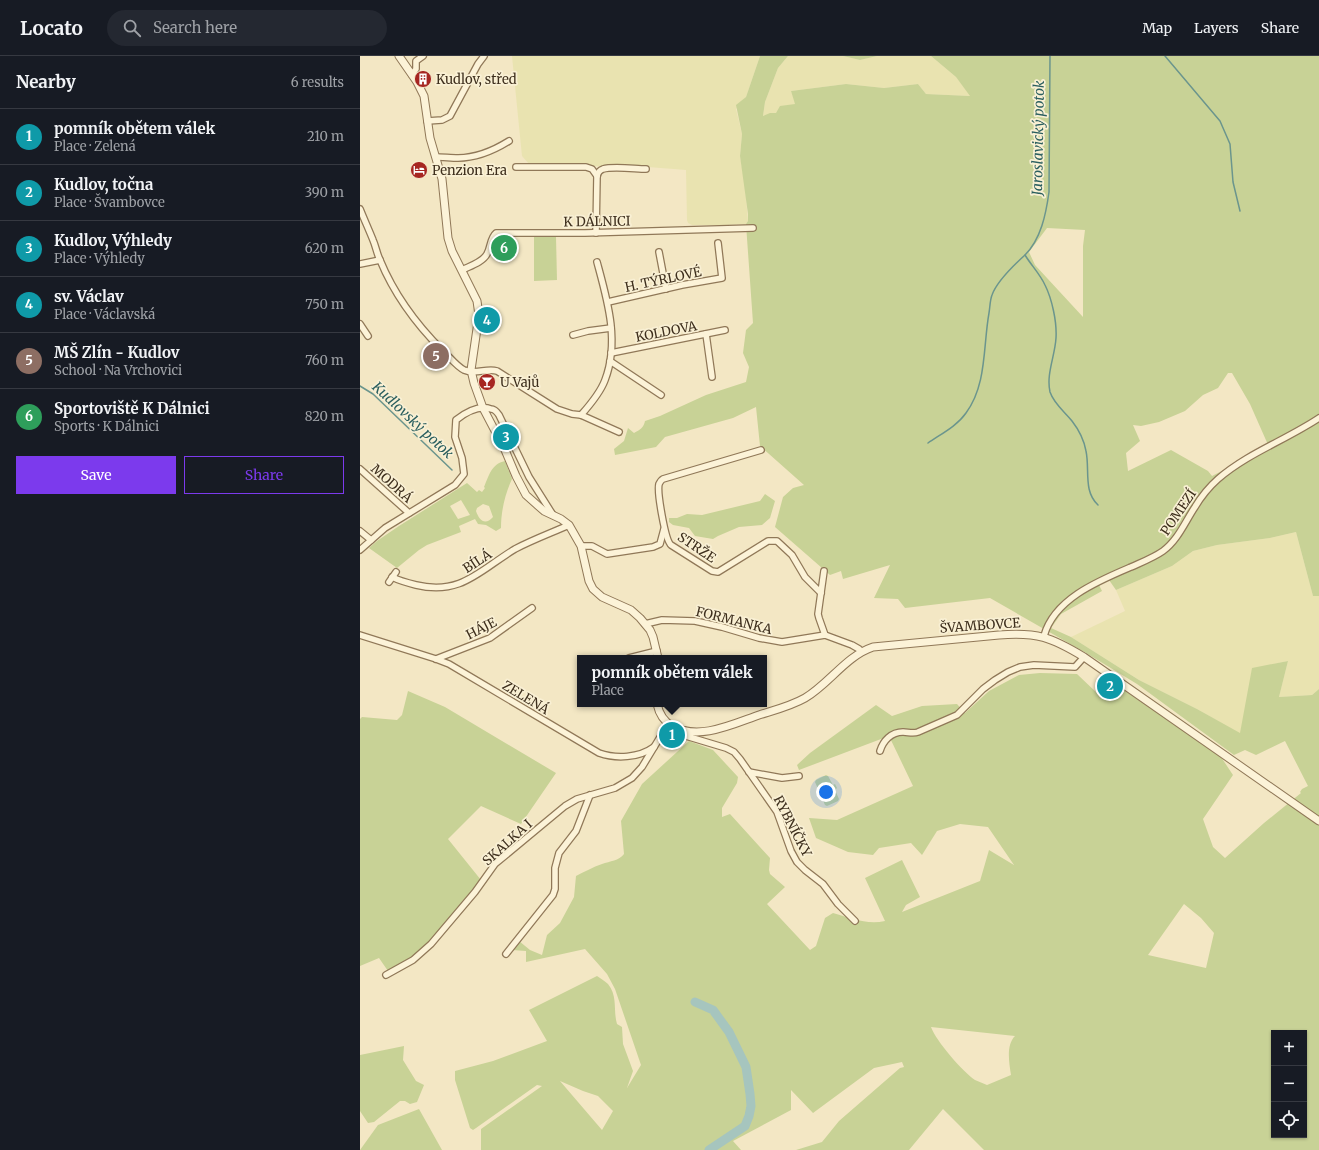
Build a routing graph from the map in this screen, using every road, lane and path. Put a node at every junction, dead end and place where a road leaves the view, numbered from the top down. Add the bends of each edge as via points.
1 (399, 56) edge
2 (423, 56) edge
3 (484, 56) edge
4 (412, 75) junction
5 (427, 121) junction
6 (509, 141) dead end
7 (436, 157) junction
8 (516, 167) dead end
9 (646, 169) dead end
10 (597, 176) junction
11 (360, 209) edge
12 (753, 228) dead end
13 (596, 232) junction
14 (718, 243) dead end
15 (659, 252) dead end
16 (380, 260) junction
17 (597, 262) dead end
18 (360, 264) edge
19 (462, 270) junction
20 (666, 289) junction
21 (608, 302) junction
22 (360, 324) edge
23 (611, 328) junction
24 (725, 330) dead end
25 (706, 334) junction
26 (573, 335) dead end
27 (368, 336) dead end
28 (610, 353) junction
29 (610, 361) junction
30 (471, 372) junction
31 (712, 377) dead end
32 (660, 395) dead end
33 (483, 408) junction
34 (581, 415) junction
35 (1319, 418) edge
36 (619, 432) dead end
37 (761, 450) dead end
38 (360, 469) edge
39 (409, 513) junction
40 (553, 515) junction
41 (569, 525) junction
42 (664, 529) junction
43 (360, 531) edge
44 (371, 540) junction
45 (581, 546) junction
46 (360, 550) edge
47 (824, 571) dead end
48 (388, 582) dead end
49 (821, 593) junction
50 (532, 608) dead end
51 (645, 624) junction
52 (360, 635) edge
53 (825, 635) junction
54 (1044, 636) junction
55 (862, 652) junction
56 (657, 655) edge
57 (1084, 658) junction
58 (436, 659) junction
59 (658, 707) edge
60 (668, 724) junction
61 (684, 730) junction
62 (656, 745) junction
63 (880, 752) dead end
64 (749, 772) junction
65 (799, 776) dead end
66 (590, 795) junction
67 (1319, 821) edge
68 (855, 921) dead end
69 (506, 954) dead end
70 (386, 975) dead end

1 - 4 street
2 - 4 street via 416,61 416,69
3 - 5 street via 450,116 442,120
4 - 5 street via 424,96
5 - 7 street
6 - 7 street via 479,156
7 - 19 street via 442,179 448,238
8 - 10 street via 586,167 592,169
9 - 10 street via 602,169
10 - 13 street
11 - 16 street
12 - 13 street, K DÁLNICI
13 - 19 street, K DÁLNICI via 496,233 492,236 487,255
14 - 20 street, H. TÝRLOVÉ via 722,278
15 - 20 street
16 - 18 street
16 - 30 street via 401,300 427,336 458,366
17 - 21 street
19 - 30 street via 474,295 479,315
20 - 21 street, H. TÝRLOVÉ
21 - 23 street
22 - 27 street
23 - 26 street
23 - 28 street
24 - 25 street, KOLDOVA
25 - 28 street, KOLDOVA
25 - 31 street
28 - 29 street
29 - 32 street
29 - 34 street via 605,381
30 - 33 street
30 - 34 street via 497,371 557,409
33 - 39 street, MODRÁ via 465,412 456,420 455,437 464,474 455,485
33 - 40 street via 526,495
33 - 40 street via 492,409 499,415 529,476
34 - 36 street
35 - 54 street, POMEZÍ via 1234,467 1218,479 1195,505 1174,540 1164,550 1083,590 1053,616
37 - 42 street, STRŽE via 663,479 659,486
38 - 39 street, MODRÁ
39 - 44 street, MODRÁ
40 - 41 street
41 - 45 street
41 - 48 street, BÍLÁ via 519,547 456,585 444,588 428,587 394,575
42 - 45 street via 660,544 653,547 607,554 596,547
42 - 49 street, STRŽE via 671,545 715,572 722,571 768,541 777,540 792,555 805,577
43 - 44 street
44 - 46 street, MODRÁ
45 - 51 street via 593,589 635,613
47 - 49 street
49 - 53 street via 819,618
50 - 58 street, HÁJE via 490,638
51 - 53 street, FORMANKA via 662,620 695,621 774,642
51 - 56 street via 653,637
52 - 58 street, ZELENÁ
53 - 55 street via 852,645
54 - 55 street, ŠVAMBOVCE via 1013,633 942,639 878,646
54 - 57 street, ŠVAMBOVCE
55 - 61 street, ŠVAMBOVCE via 811,694 796,703 722,727 694,732
57 - 63 street via 1075,667 1034,665 1008,672 983,689 957,715 913,734 895,733 887,739
57 - 67 street, ŠVAMBOVCE
58 - 62 street, ZELENÁ via 468,675 599,754 611,757 627,756 646,751
59 - 60 street
60 - 61 street, ŠVAMBOVCE
60 - 62 street
61 - 64 street, RYBNÍČKY via 689,738 717,744 734,752
62 - 66 street, SKALKA I via 632,778 614,788
64 - 65 street, RYBNÍČKY via 782,778
64 - 68 street, RYBNÍČKY via 777,812 797,862 823,884
66 - 69 street via 576,831 559,853 553,895
66 - 70 street, SKALKA I via 565,806 495,864 431,944 413,960

